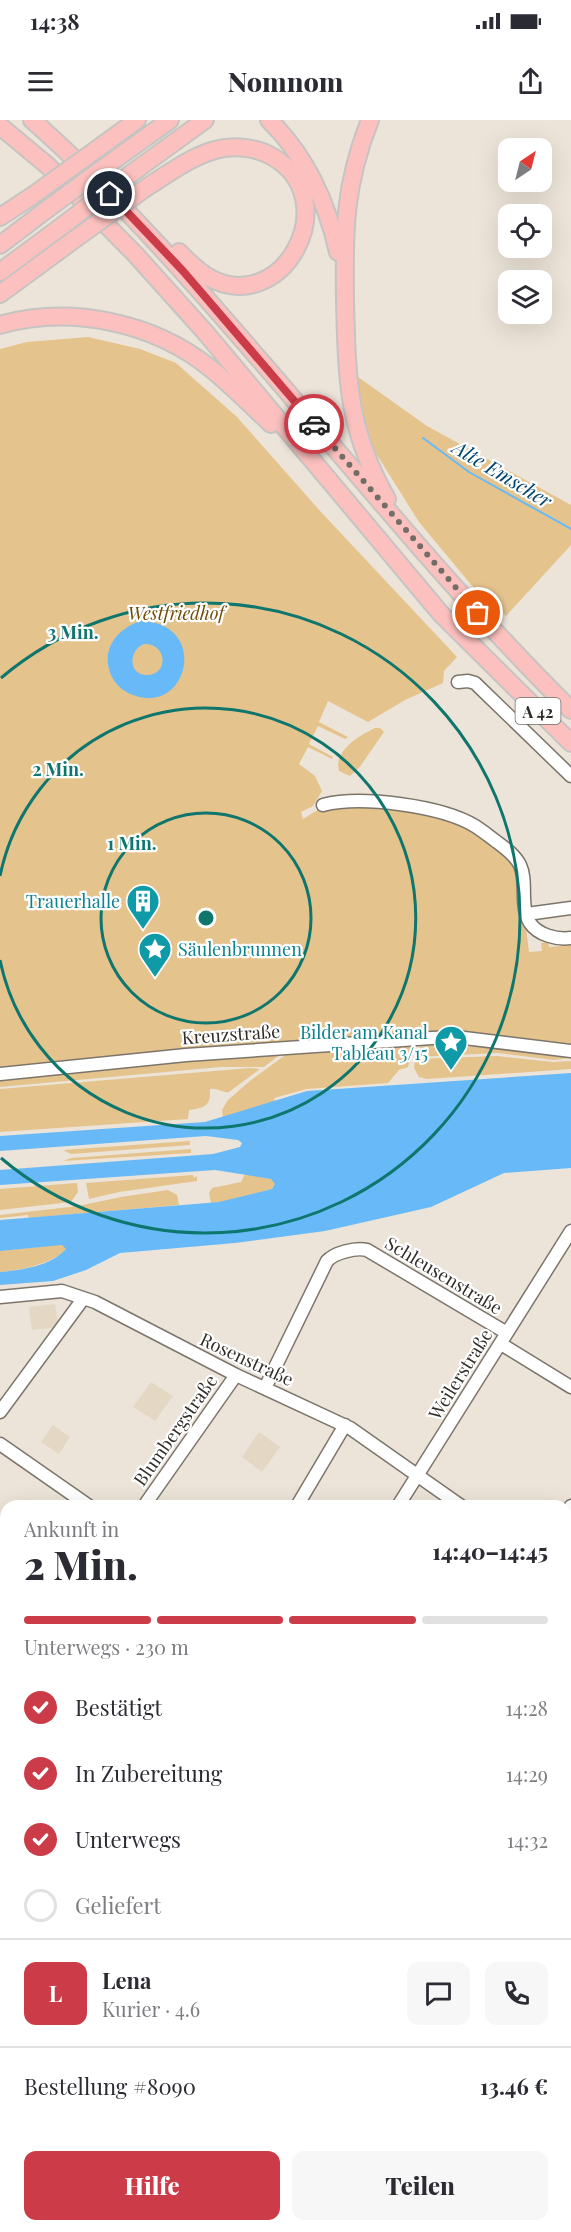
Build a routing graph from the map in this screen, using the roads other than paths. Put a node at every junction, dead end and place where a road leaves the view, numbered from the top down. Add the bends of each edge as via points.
1 (32, 120) edge
2 (137, 120) edge
3 (170, 120) edge
4 (205, 120) edge
5 (269, 120) edge
6 (370, 120) edge
7 (0, 126) edge
8 (0, 134) edge
9 (48, 166) junction
10 (110, 194) junction
11 (0, 217) edge
12 (0, 245) edge
13 (0, 272) edge
14 (345, 282) junction
15 (0, 294) edge
16 (0, 325) edge
17 (327, 477) junction
18 (406, 531) junction
19 (458, 682) dead end
20 (571, 710) edge
21 (571, 743) edge
22 (571, 776) edge
23 (323, 805) dead end
24 (571, 908) edge
25 (527, 914) junction
26 (566, 939) edge
27 (571, 1051) edge
28 (0, 1074) edge
29 (571, 1231) edge
30 (0, 1297) edge
31 (82, 1299) junction
32 (504, 1338) junction
33 (236, 1375) junction
34 (571, 1387) edge
35 (265, 1388) junction
36 (0, 1412) edge
37 (345, 1425) junction
38 (0, 1444) edge
39 (418, 1476) junction
40 (80, 1500) edge
41 (148, 1500) edge
42 (301, 1500) edge
43 (402, 1500) edge
44 (452, 1500) edge

1 - 10 highway, A 42
2 - 11 highway, bridge
3 - 12 highway, bridge
4 - 13 highway, bridge
5 - 14 highway via 295,150 321,196
6 - 14 highway via 348,196
7 - 9 highway, A 42
8 - 9 highway
9 - 17 highway, A 42 via 171,293
10 - 15 highway, bridge via 133,205 203,274 221,283 246,285 272,275 287,263 301,240 306,213 301,189 280,162 262,152 234,147 214,150 181,165 147,188 75,239
10 - 18 highway, A 42 via 183,271
14 - 18 highway via 347,370 355,422 374,476
16 - 17 highway via 36,317 80,318 163,338 209,367
17 - 21 highway, A 42 via 441,614
18 - 20 highway, A 42
19 - 22 street via 475,683
23 - 25 street via 376,801 436,812 474,825 520,864
24 - 25 street
25 - 26 street via 537,930
27 - 28 street, Kreuzstraße via 456,1037 186,1055
29 - 32 street, Weilerstraße
30 - 31 street, Rosenstraße via 62,1291
31 - 33 street, Rosenstraße via 95,1302
31 - 36 street
32 - 34 street, Schleusenstraße
32 - 35 street, Schleusenstraße via 361,1249 329,1258
32 - 39 street, Weilerstraße
33 - 35 street, Rosenstraße
33 - 41 street, Blumbergstraße
35 - 37 street, Rosenstraße
37 - 39 street, Rosenstraße
37 - 42 street
38 - 40 street
39 - 43 street, Weilerstraße
39 - 44 street, Rosenstraße

